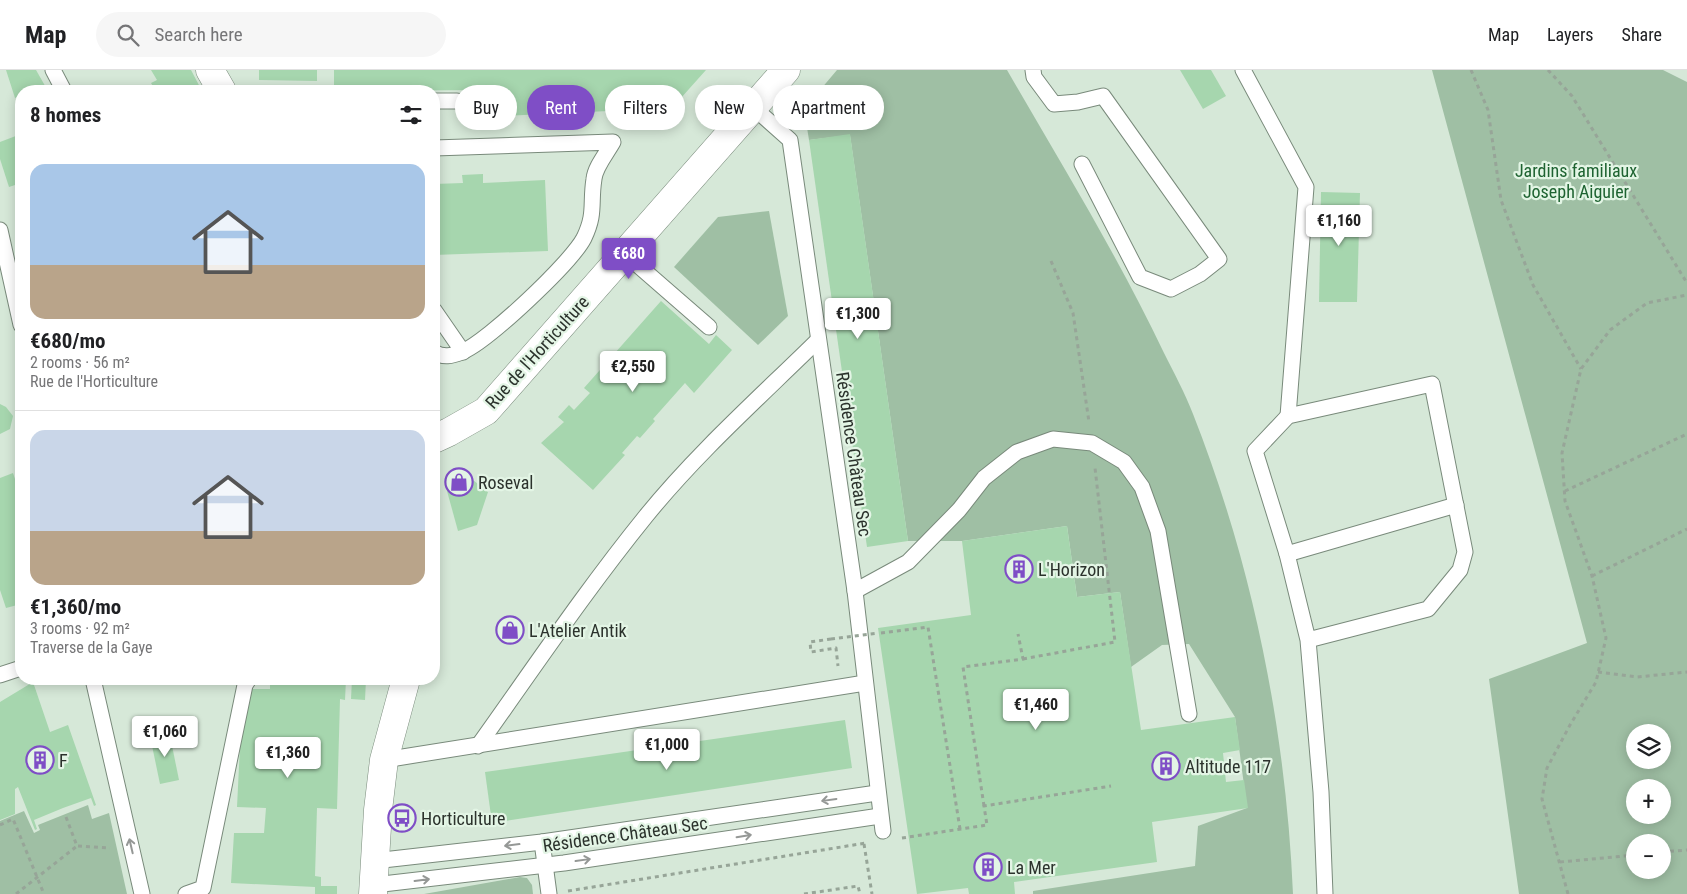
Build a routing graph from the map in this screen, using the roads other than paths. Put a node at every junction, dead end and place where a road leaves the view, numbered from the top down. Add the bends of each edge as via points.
1 (53, 70) edge
2 (210, 70) edge
3 (786, 70) edge
4 (1032, 70) edge
5 (1243, 70) edge
6 (61, 85) edge
7 (219, 85) edge
8 (763, 96) edge
9 (440, 101) edge
10 (455, 101) edge
11 (763, 116) edge
12 (733, 130) edge
13 (440, 148) edge
14 (1082, 164) dead end
15 (0, 230) edge
16 (624, 254) junction
17 (15, 298) edge
18 (440, 319) edge
19 (709, 327) dead end
20 (818, 340) junction
21 (463, 352) junction
22 (440, 356) edge
23 (1288, 416) junction
24 (440, 436) edge
25 (1456, 505) junction
26 (1287, 554) junction
27 (855, 591) junction
28 (1308, 640) junction
29 (15, 670) edge
30 (0, 675) edge
31 (865, 683) junction
32 (94, 685) edge
33 (245, 685) edge
34 (404, 685) edge
35 (1189, 714) dead end
36 (478, 746) junction
37 (384, 760) junction
38 (877, 793) junction
39 (542, 842) junction
40 (545, 865) junction
41 (374, 880) edge
42 (142, 894) edge
43 (186, 894) edge
44 (549, 894) edge
45 (1325, 894) edge

1 - 6 lane
2 - 7 street
3 - 8 street, Rue de l'Horticulture
4 - 14 lane via 1054,104 1103,96 1219,259 1200,274 1171,289 1140,277
5 - 23 lane via 1306,187
9 - 10 lane
11 - 20 lane, Résidence Château Sec via 790,140
12 - 16 street, Rue de l'Horticulture
13 - 21 lane via 613,142 594,177 593,218 583,240 566,262 515,311
15 - 17 lane
16 - 19 lane
16 - 24 street, Rue de l'Horticulture via 486,410
18 - 21 lane
20 - 27 lane, Résidence Château Sec
20 - 36 lane via 691,466 646,516
21 - 22 lane
23 - 25 lane via 1432,384
23 - 26 lane via 1255,451
25 - 26 lane
25 - 28 lane via 1465,552 1460,570 1428,610
26 - 28 lane
27 - 31 lane, Résidence Château Sec
27 - 35 lane via 908,562 959,510 984,478 1017,452 1053,439 1092,443 1124,462 1142,487 1158,531
28 - 45 lane via 1322,792
29 - 30 lane
31 - 36 lane
31 - 38 lane, Résidence Château Sec
42 -> 32 lane
33 - 43 lane via 203,888
34 - 37 street
36 - 37 lane
37 - 41 street
38 -> 39 lane, Résidence Château Sec
40 -> 38 lane, Résidence Château Sec via 882,823
39 - 40 lane
39 -> 41 lane, Résidence Château Sec
41 -> 40 lane, Résidence Château Sec
40 - 44 lane

